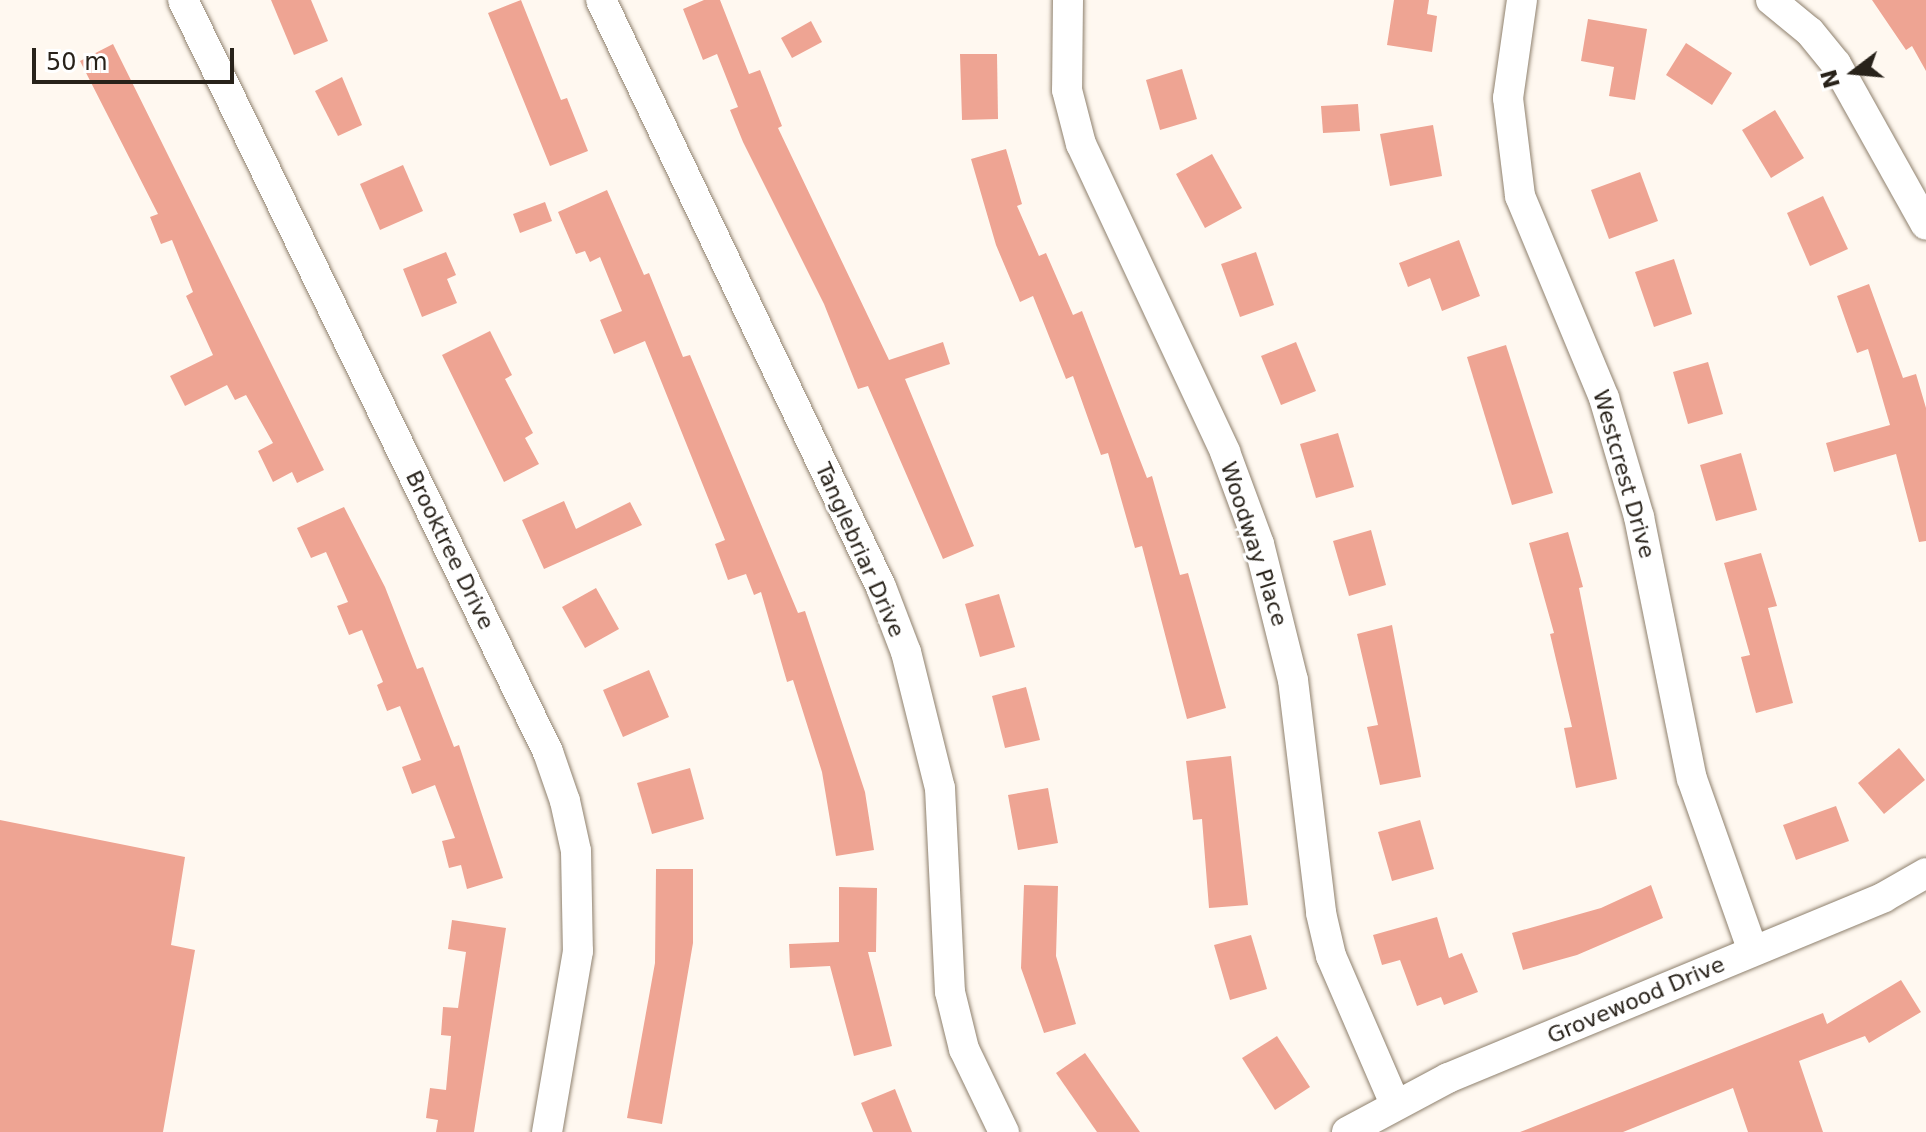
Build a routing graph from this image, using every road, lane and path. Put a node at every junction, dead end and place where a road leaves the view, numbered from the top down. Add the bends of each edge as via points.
1 (183, 0) edge
2 (601, 0) edge
3 (1068, 0) edge
4 (1522, 0) edge
5 (1771, 0) edge
6 (1926, 225) edge
7 (1926, 873) edge
8 (1753, 951) junction
9 (1395, 1104) junction
10 (547, 1132) edge
11 (1004, 1132) edge
12 (1347, 1132) edge

1 - 10 street, Brooktree Drive via 548,752 565,801 576,851 578,951
2 - 11 street, Tanglebriar Drive via 881,587 906,652 927,717 940,788 950,992 964,1049
3 - 9 street, Woodway Place via 1067,90 1081,144 1225,452 1259,544 1293,680 1321,913 1331,956
4 - 8 street, Westcrest Drive via 1508,98 1520,196 1604,398 1642,531 1692,779
5 - 6 street via 1810,32 1836,64
7 - 8 street, Grovewood Drive via 1884,897
8 - 9 street, Grovewood Drive
9 - 12 street, Grovewood Drive

